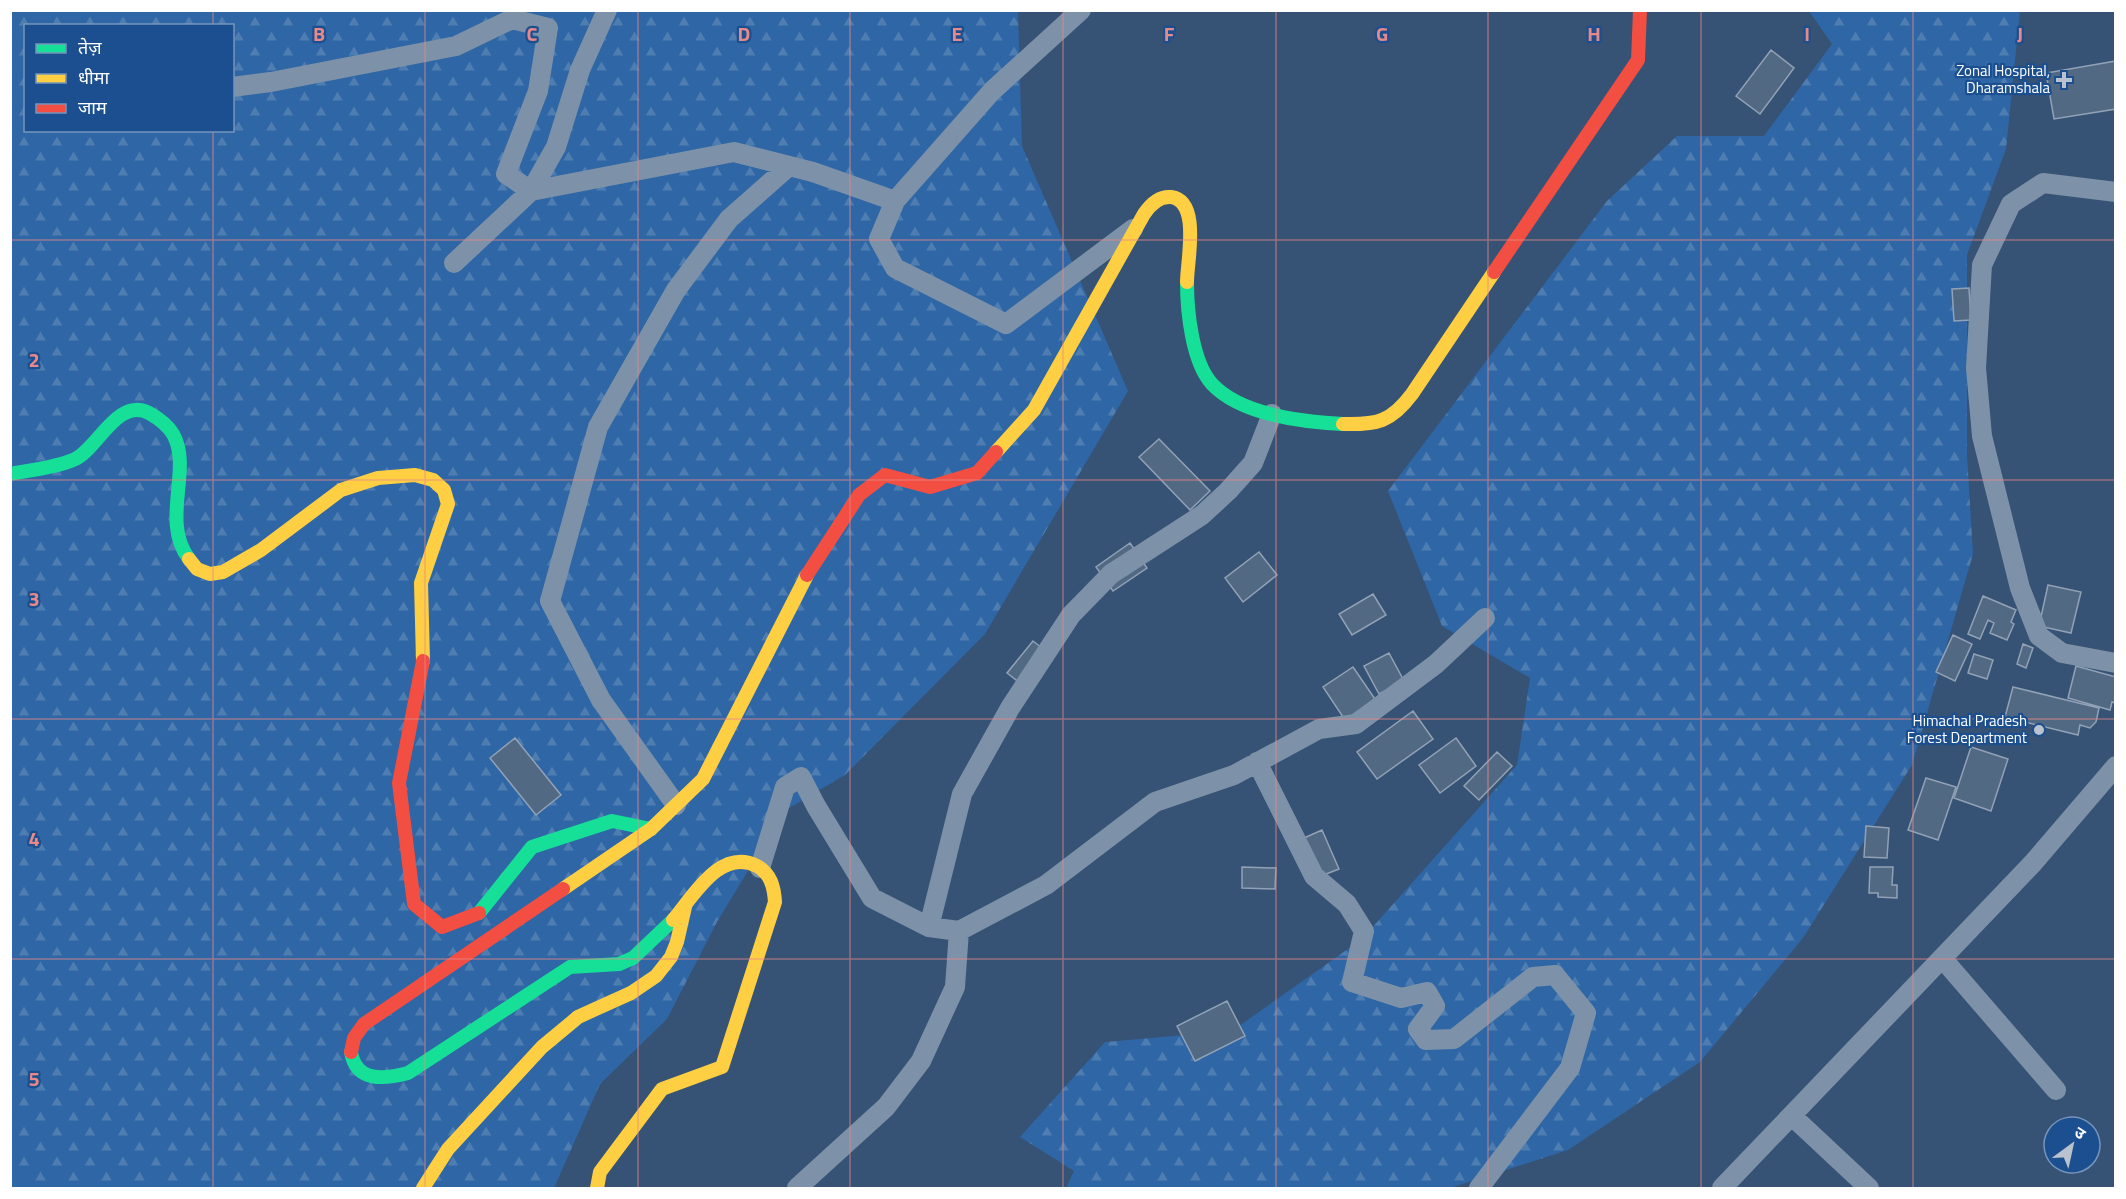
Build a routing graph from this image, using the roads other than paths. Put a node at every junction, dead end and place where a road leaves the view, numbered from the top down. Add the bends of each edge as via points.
1 (607, 10) edge
2 (1081, 10) edge
3 (1640, 10) edge
4 (234, 87) edge
5 (789, 166) junction
6 (531, 191) junction
7 (2115, 192) edge
8 (895, 201) junction
9 (1138, 226) junction
10 (454, 263) dead end
11 (1272, 414) junction
12 (10, 474) edge
13 (1485, 618) dead end
14 (2115, 663) edge
15 (1257, 762) junction
16 (2115, 766) edge
17 (676, 805) junction
18 (651, 829) junction
19 (760, 868) junction
20 (685, 907) junction
21 (929, 927) junction
22 (959, 931) junction
23 (1942, 958) junction
24 (2056, 1090) dead end
25 (1792, 1116) junction
26 (423, 1188) edge
27 (597, 1188) edge
28 (796, 1188) edge
29 (1479, 1188) edge
30 (1722, 1188) edge
31 (1869, 1188) edge

1 - 6 street via 580,70 556,147
2 - 8 street via 992,91
3 - 11 street via 1638,60 1397,412 1381,422 1358,424
4 - 6 street via 456,46 512,19 548,28 538,91 506,174
5 - 6 street via 734,153
5 - 8 street
5 - 17 street via 729,219 676,290 597,427 550,601 601,700
6 - 10 street
7 - 14 street via 2043,183 2011,204 1982,265 1976,368 1982,436 2020,588 2039,636 2062,652
8 - 9 street via 879,239 895,268 1006,324
9 - 11 street via 1155,202 1164,197 1183,201 1188,207 1187,290 1202,365 1211,384 1225,396
9 - 17 street via 1034,410 977,472 930,487 885,475 859,495 804,580 703,779
11 - 21 street via 1253,463 1228,491 1202,514 1111,574 1071,615 1010,708 962,794
12 - 18 street via 75,460 123,413 143,410 158,418 173,434 181,457 176,508 179,537 197,569 210,574 222,572 261,550 341,490 378,478 415,475 434,480 444,490 448,504 421,583 423,665 399,783 414,904 442,927 479,913 531,847 612,820
13 - 15 street via 1436,664 1356,724 1319,729
15 - 22 street via 1234,775 1155,802 1046,885
15 - 29 street via 1314,876 1347,904 1364,931 1352,982 1401,998 1427,992 1435,1006 1418,1029 1426,1040 1454,1039 1533,977 1556,975 1586,1013 1570,1068
16 - 23 street via 2033,863
17 - 18 street
18 - 20 street via 364,1024 350,1048 352,1063 359,1071 378,1078 408,1073 570,967 620,963 632,958
19 - 20 street via 740,862 718,869
19 - 21 street via 785,787 801,777 872,898
19 - 27 street via 772,882 775,902 723,1067 662,1089 600,1172
20 - 26 street via 677,942 660,971 648,983 578,1017 542,1047 448,1149
21 - 22 street
22 - 28 street via 954,987 921,1061 886,1107
23 - 24 street
23 - 25 street
25 - 30 street
25 - 31 street

